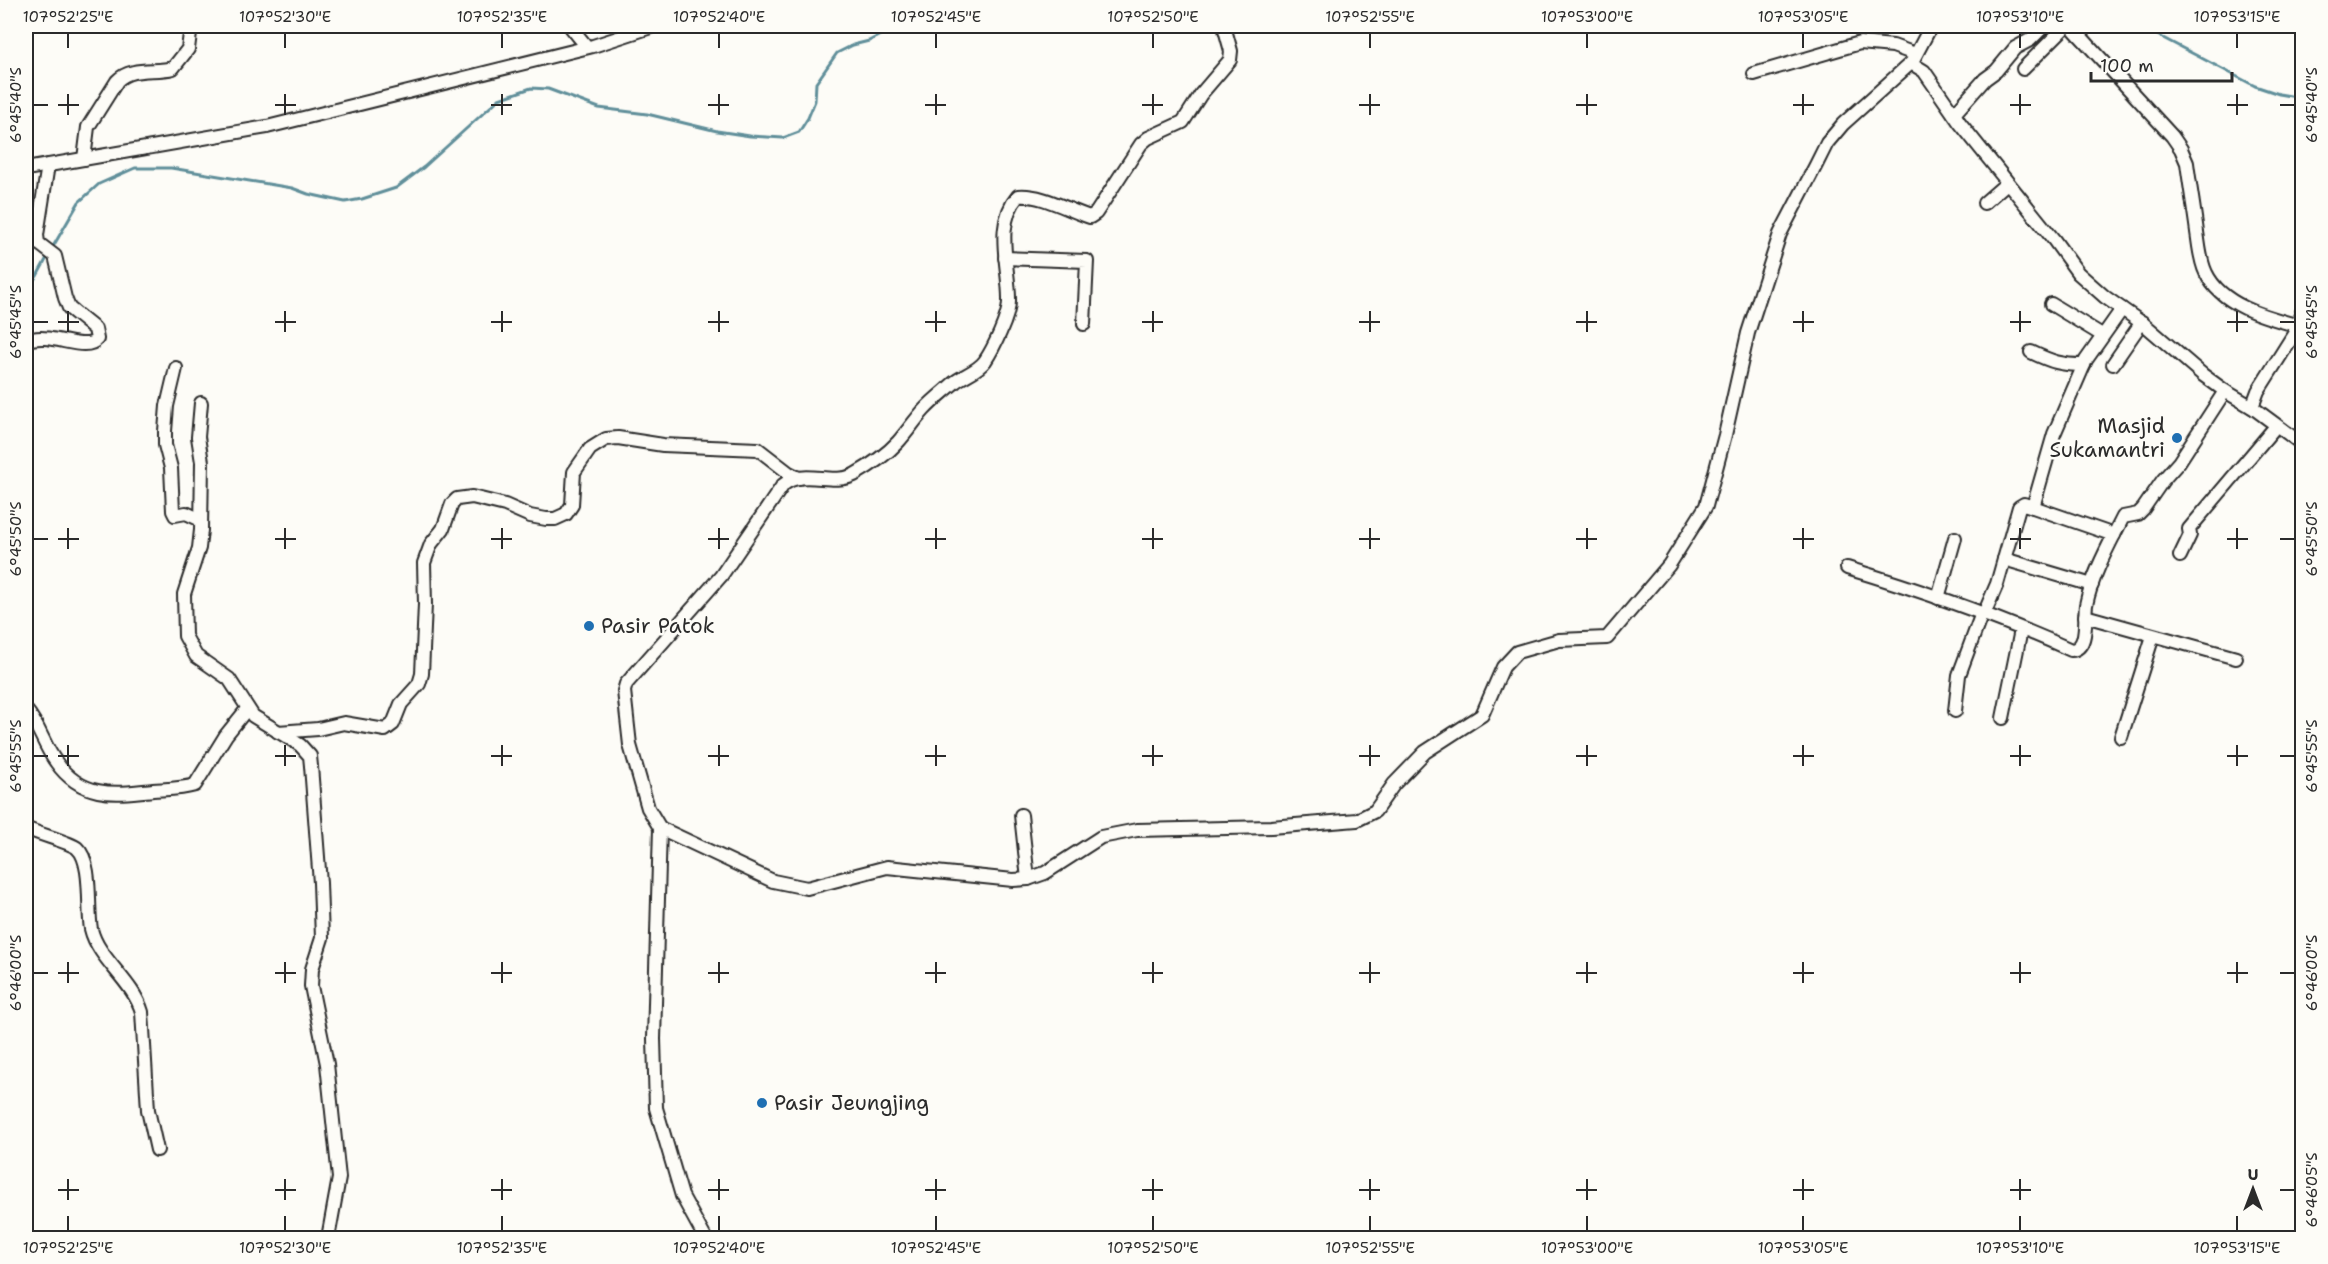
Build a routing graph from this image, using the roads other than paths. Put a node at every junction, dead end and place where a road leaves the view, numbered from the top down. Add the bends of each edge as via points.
1 (191, 26) edge
2 (570, 26) edge
3 (654, 26) edge
4 (1224, 26) edge
5 (1931, 26) edge
6 (2044, 26) edge
7 (2066, 26) edge
8 (2071, 26) edge
9 (587, 47) junction
10 (1913, 59) junction
11 (2023, 69) dead end
12 (1754, 74) dead end
13 (1954, 114) junction
14 (84, 159) junction
15 (48, 165) junction
16 (26, 169) edge
17 (2007, 183) junction
18 (1984, 203) dead end
19 (1005, 258) junction
20 (2050, 304) dead end
21 (2122, 309) junction
22 (2302, 312) edge
23 (2142, 322) junction
24 (1084, 324) dead end
25 (2297, 332) edge
26 (2102, 335) junction
27 (26, 341) edge
28 (2031, 352) dead end
29 (2113, 364) dead end
30 (2084, 365) junction
31 (176, 368) dead end
32 (2225, 391) junction
33 (201, 403) dead end
34 (2252, 407) junction
35 (2276, 426) junction
36 (2302, 444) edge
37 (800, 478) junction
38 (2033, 507) junction
39 (201, 520) junction
40 (2114, 535) junction
41 (1955, 538) dead end
42 (2180, 556) dead end
43 (2004, 558) junction
44 (1847, 568) dead end
45 (2092, 585) junction
46 (1938, 598) junction
47 (1983, 614) junction
48 (2085, 616) junction
49 (2021, 630) junction
50 (2153, 636) junction
51 (2236, 658) dead end
52 (26, 710) edge
53 (247, 710) junction
54 (1955, 711) dead end
55 (2002, 718) dead end
56 (278, 732) junction
57 (2121, 737) dead end
58 (1021, 815) dead end
59 (26, 828) edge
60 (660, 828) junction
61 (1028, 879) junction
62 (157, 1150) dead end
63 (328, 1239) edge
64 (705, 1239) edge

1 - 14 street via 189,46 173,68 121,76 88,127
2 - 9 street
3 - 9 street
4 - 19 street via 1230,60 1183,122 1141,144 1100,208 1090,217 1037,198 1018,196 1006,220
5 - 10 street
6 - 13 street via 2015,48
7 - 11 street
8 - 25 street via 2130,87 2181,149 2187,163 2205,273 2233,301
9 - 14 street via 267,127
10 - 12 street via 1893,46 1860,43
10 - 13 street
10 - 61 street via 1827,143 1776,245 1748,333 1706,506 1669,565 1612,634 1607,638 1559,640 1517,652 1503,667 1482,715 1425,752 1375,811 1357,820 1271,827 1137,830 1101,837 1045,873
13 - 17 street
14 - 15 street
15 - 16 street
15 - 27 street via 38,243 55,256 69,308 95,329 97,339 86,345 45,336
17 - 18 street
17 - 21 street via 2078,273
19 - 24 street via 1087,261
19 - 37 street via 1009,303 984,364 959,379 924,410 897,444 853,476
20 - 26 street
21 - 23 street
21 - 26 street
22 - 25 street
23 - 29 street
23 - 32 street
25 - 34 street via 2258,391
26 - 30 street
28 - 30 street via 2047,362
30 - 38 street via 2054,434
31 - 39 street via 165,432 174,514 186,513
32 - 34 street
32 - 40 street via 2143,509 2122,518
33 - 39 street
34 - 35 street
35 - 36 street
35 - 42 street via 2189,529
37 - 56 street via 758,449 663,445 618,438 599,442 586,454 572,477 571,508 555,519 530,516 472,497 457,499 424,563 421,679 401,704 393,724 380,730 344,723
37 - 60 street via 783,485 721,576 626,684 630,745 648,808
38 - 40 street
38 - 43 street via 2019,507
39 - 53 street via 199,548 184,594 185,636 196,656 229,679
40 - 45 street
41 - 46 street
43 - 45 street
43 - 47 street
44 - 46 street
45 - 48 street
46 - 47 street
47 - 49 street
47 - 54 street via 1957,681
48 - 49 street via 2085,630 2077,650
48 - 50 street
49 - 55 street
50 - 51 street
50 - 57 street
52 - 53 street via 57,764 76,782 115,794 195,785 226,735
53 - 56 street
56 - 63 street via 300,745 310,756 311,766 322,938 311,986 325,1054 339,1178
58 - 61 street
59 - 62 street via 78,849 85,860 92,931 137,998 142,1012 148,1110
60 - 61 street via 773,881 807,888 887,867
60 - 64 street via 656,1108 682,1196

